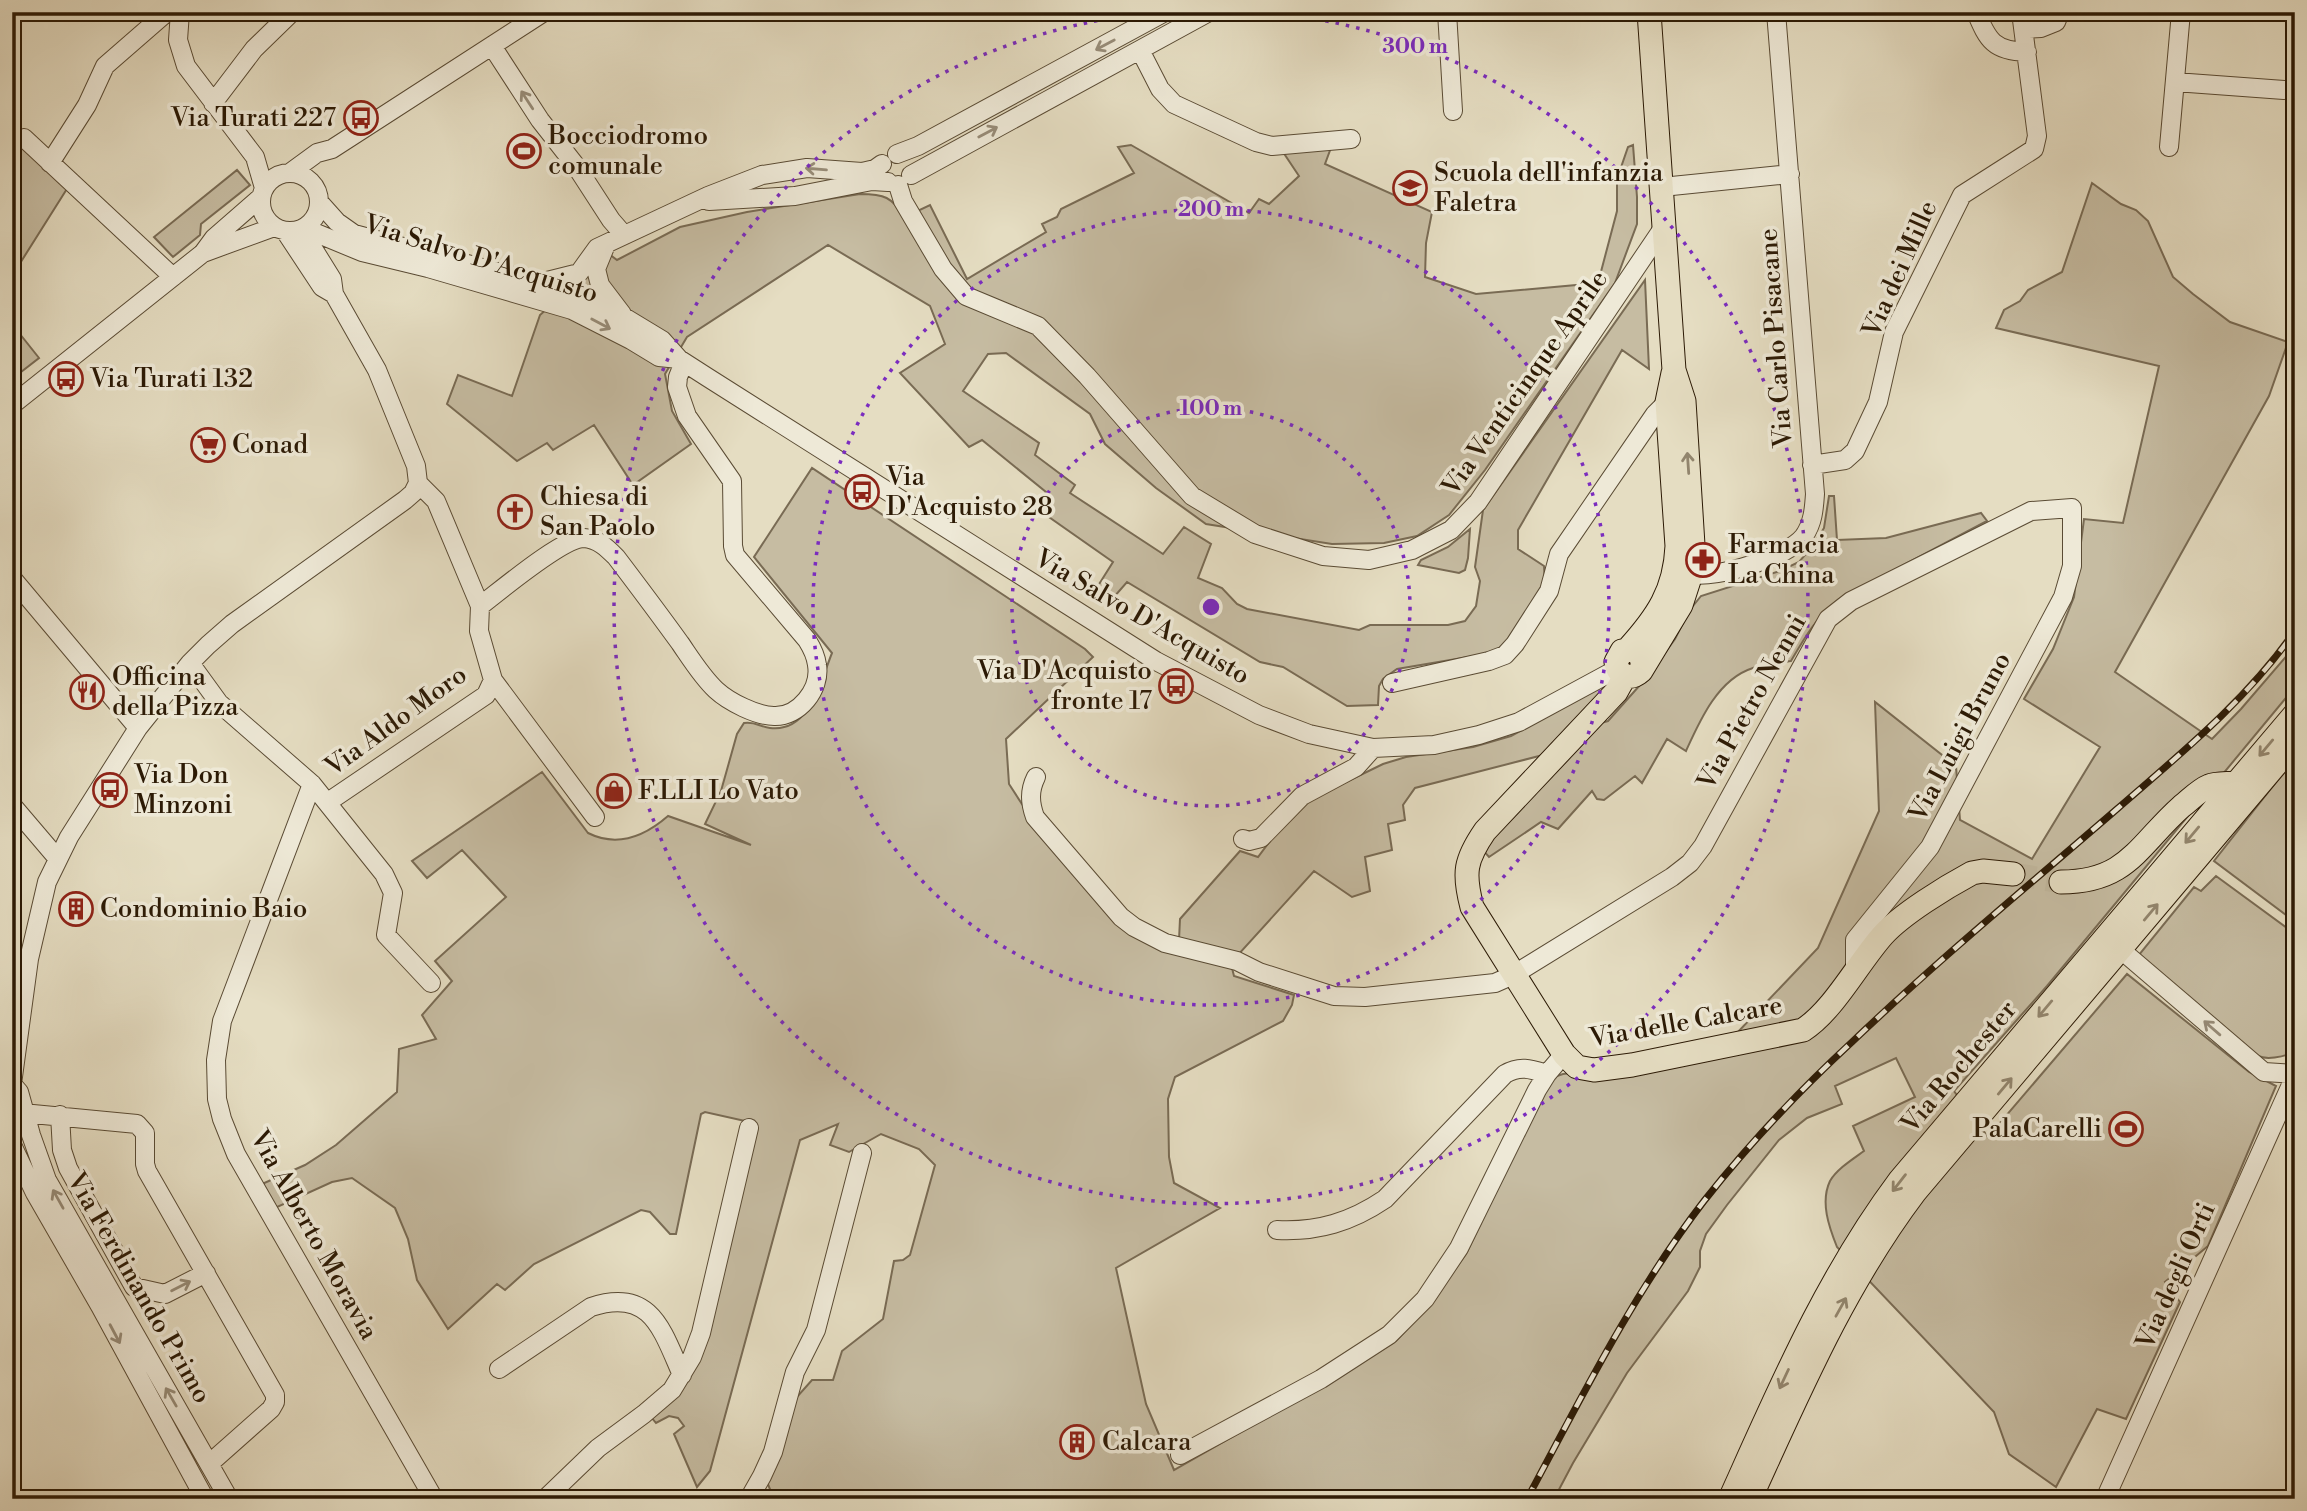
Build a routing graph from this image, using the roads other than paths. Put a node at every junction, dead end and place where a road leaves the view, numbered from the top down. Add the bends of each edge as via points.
1 (167, 12) edge
2 (180, 12) edge
3 (292, 12) edge
4 (544, 12) edge
5 (1165, 12) edge
6 (1209, 12) edge
7 (1447, 12) edge
8 (1648, 12) edge
9 (1776, 12) edge
10 (1976, 12) edge
11 (2060, 12) edge
12 (2181, 12) edge
13 (521, 19) edge
14 (2023, 21) edge
15 (492, 46) junction
16 (1140, 50) junction
17 (2026, 52) junction
18 (2175, 82) junction
19 (2284, 90) dead end
20 (213, 103) junction
21 (1453, 111) dead end
22 (23, 138) dead end
23 (1351, 139) dead end
24 (2169, 148) dead end
25 (332, 149) junction
26 (897, 154) junction
27 (255, 157) junction
28 (50, 163) junction
29 (882, 164) junction
30 (287, 173) junction
31 (1790, 174) junction
32 (899, 181) junction
33 (1662, 187) junction
34 (262, 193) junction
35 (317, 194) junction
36 (695, 202) junction
37 (1665, 225) junction
38 (291, 229) junction
39 (624, 235) junction
40 (203, 253) junction
41 (587, 271) junction
42 (173, 278) junction
43 (539, 284) junction
44 (575, 303) junction
45 (624, 317) junction
46 (682, 361) junction
47 (1674, 370) junction
48 (1667, 402) junction
49 (12, 405) edge
50 (1812, 465) junction
51 (418, 483) junction
52 (2072, 508) joint
53 (1691, 574) junction
54 (12, 578) edge
55 (480, 606) junction
56 (190, 663) junction
57 (1628, 665) junction
58 (493, 680) junction
59 (1392, 682) dead end
60 (2295, 714) edge
61 (138, 728) junction
62 (2295, 742) edge
63 (1373, 748) junction
64 (1037, 777) dead end
65 (312, 784) junction
66 (2243, 789) junction
67 (327, 802) junction
68 (12, 805) edge
69 (594, 817) dead end
70 (1243, 839) dead end
71 (58, 859) junction
72 (2013, 874) tunnel mouth
73 (2061, 882) tunnel mouth
74 (2120, 949) junction
75 (1855, 971) junction
76 (1513, 975) junction
77 (431, 983) dead end
78 (1563, 1054) junction
79 (1547, 1074) junction
80 (2295, 1075) edge
81 (17, 1101) edge
82 (54, 1114) junction
83 (749, 1128) dead end
84 (12, 1145) edge
85 (862, 1153) dead end
86 (1277, 1230) dead end
87 (206, 1273) junction
88 (94, 1280) junction
89 (107, 1302) junction
90 (499, 1369) dead end
91 (682, 1375) junction
92 (192, 1433) junction
93 (174, 1443) junction
94 (1180, 1455) dead end
95 (213, 1471) junction
96 (202, 1494) edge
97 (229, 1499) edge
98 (435, 1499) edge
99 (545, 1499) edge
100 (749, 1499) edge
101 (1730, 1499) edge
102 (1750, 1499) edge
103 (2105, 1499) edge

1 - 28 street via 105,66 87,105
2 - 20 street via 180,52
3 - 20 street via 254,48
4 - 13 street
5 -> 26 street
6 - 16 street
7 - 21 street
8 - 33 main road
9 - 31 street, Via Carlo Pisacane
10 - 17 street via 1991,42 2003,50
11 - 14 street via 2056,22 2041,28
12 - 18 street
13 - 15 street
14 - 17 street, Via dei Mille
15 - 25 street
39 -> 15 street
16 - 23 street via 1160,89 1174,104 1256,142 1272,146
32 -> 16 street
17 - 50 street, Via dei Mille via 2037,136 2034,149 1962,195 1894,332 1878,402 1855,451 1845,460
18 - 19 street
18 - 24 street
20 - 27 street
22 - 28 street
25 - 30 street via 317,153
25 - 35 street via 317,172
26 - 29 street
26 - 32 street via 911,163
27 - 30 street
27 - 34 street
28 - 42 street
29 - 32 street via 881,174
29 -> 36 street via 862,172 807,167 762,175
30 - 34 street via 269,181
30 - 35 street via 300,174
31 - 33 street
31 - 50 street, Via Carlo Pisacane
32 - 36 street via 872,181 794,197
32 - 37 street, Via Venticinque Aprile via 904,201 943,269 966,296 1038,326 1192,496 1255,534 1323,556 1369,560 1412,550 1451,530 1478,502
33 - 37 main road
34 - 38 street via 263,214
34 - 40 street
35 - 38 street via 315,218
35 - 43 street, Via Salvo D'Acquisto via 337,222 354,234
36 - 39 street
37 - 47 main road
38 - 40 street
38 - 44 street, Via Salvo D'Acquisto via 362,252
38 - 51 street, Via Aldo Moro via 332,279 334,294 377,370 416,466
39 - 41 street via 606,244
40 - 42 street
41 - 43 street
41 - 44 street via 589,283
41 - 45 street
42 - 49 street
43 - 44 street, Via Salvo D'Acquisto
44 - 45 street, Via Salvo D'Acquisto
44 -> 46 street, Via Salvo D'Acquisto via 659,357
45 - 46 street, Via Salvo D'Acquisto via 662,340
46 - 55 street via 677,387 687,416 732,481 735,555 814,652 817,678 805,702 775,716 718,691 616,557 593,540 561,545
46 - 63 street, Via Salvo D'Acquisto via 1156,661 1259,715 1309,734
47 - 48 main road
53 -> 47 main road via 1684,401
48 - 57 main road via 1676,565 1666,598
48 - 59 street via 1559,554 1549,591 1505,655
50 - 53 street, Via Carlo Pisacane via 1814,511 1803,538 1777,555 1720,573
51 - 55 street, Via Aldo Moro via 436,501
51 - 56 street via 405,500 232,624
52 - 75 street, Via Luigi Bruno via 2072,566 2063,597 1930,848 1855,940
52 - 76 street, Via Pietro Nenni via 2031,512 1851,601 1828,620 1690,863
53 - 57 main road via 1681,605
54 - 61 street
55 - 58 street, Via Aldo Moro via 479,631
56 - 61 street
56 - 65 street via 219,703
57 - 63 street, Via Salvo D'Acquisto via 1528,717 1479,735 1434,745
57 - 76 main road, Via delle Calcare via 1616,692 1485,831 1466,865 1472,907
58 - 67 street, Via Aldo Moro via 486,695
58 - 69 street, Via Aldo Moro
60 -> 66 main road, Via Rochester
61 - 71 street
62 - 66 main road, Via Rochester
63 - 70 street via 1356,767 1302,796 1261,838
64 - 76 street, Via Pietro Nenni via 1032,809 1048,834 1121,917 1165,943 1237,961 1341,997 1487,984
65 - 67 street
65 - 98 street, Via Alberto Moravia via 228,1002 216,1060 217,1098 236,1154
66 - 73 main road via 2208,786 2127,862 2103,877
74 -> 66 main road, Via Rochester
66 -> 101 main road, Via Rochester via 1909,1170 1871,1220 1814,1316
67 - 77 street via 384,874 393,893 386,935
68 - 71 street
71 - 81 street via 47,882 29,958
72 - 75 main road, Via delle Calcare via 1983,871 1964,878 1898,922
80 -> 74 street via 2264,1072
102 -> 74 main road, Via Rochester via 1831,1324 1886,1231
75 - 78 main road, Via delle Calcare via 1812,1024 1792,1034 1594,1070 1577,1067
76 - 78 main road, Via delle Calcare
78 - 79 street
79 - 86 street via 1523,1067 1505,1074 1385,1199 1367,1212 1312,1230
79 - 94 street via 1458,1248 1425,1299 1389,1335 1321,1379
80 - 103 street, Via degli Orti
81 - 82 street
88 -> 81 street, Via Ferdinando Primo
82 - 87 street via 142,1127 147,1171
82 -> 87 street via 68,1168 134,1287 165,1294
83 - 91 street via 701,1333
84 - 88 street, Via Ferdinando Primo via 35,1193
85 - 100 street via 816,1330 795,1372 773,1452
87 - 95 street via 275,1395 271,1409
88 - 89 street, Via Ferdinando Primo
92 -> 89 street, Via Ferdinando Primo
89 -> 93 street, Via Ferdinando Primo
90 - 91 street via 591,1307 609,1301 626,1302 653,1316
91 - 99 street via 672,1390 598,1448
92 - 93 street
92 - 95 street, Via Ferdinando Primo
93 - 96 street, Via Ferdinando Primo
95 - 96 street
95 - 97 street, Via Ferdinando Primo

